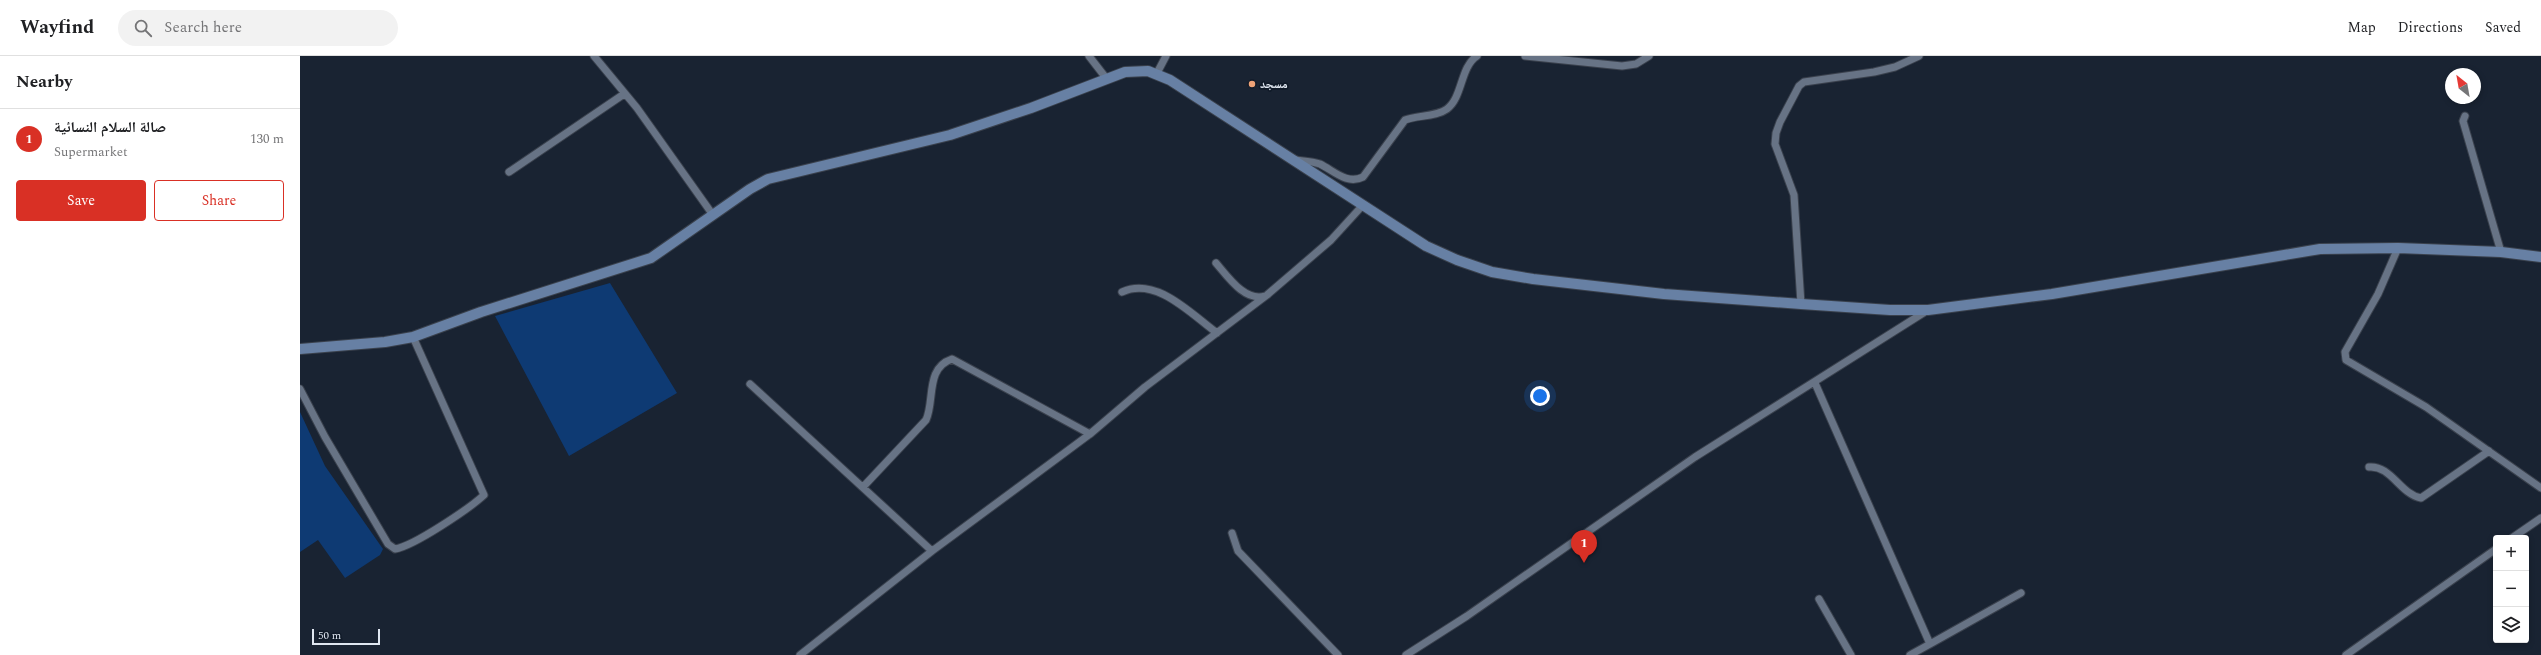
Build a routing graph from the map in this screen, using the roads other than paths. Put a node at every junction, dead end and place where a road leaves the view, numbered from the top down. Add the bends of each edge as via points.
1 (594, 56) edge
2 (1089, 56) edge
3 (1166, 56) edge
4 (1477, 56) edge
5 (1525, 56) edge
6 (1648, 56) edge
7 (1919, 56) edge
8 (1157, 73) junction
9 (1106, 78) junction
10 (624, 94) junction
11 (2465, 116) dead end
12 (1293, 159) junction
13 (509, 172) dead end
14 (1363, 205) junction
15 (713, 215) junction
16 (2398, 248) junction
17 (2501, 252) junction
18 (2541, 257) edge
19 (1216, 263) dead end
20 (1122, 292) dead end
21 (1268, 295) junction
22 (1802, 304) junction
23 (1928, 310) junction
24 (1217, 333) junction
25 (413, 337) junction
26 (300, 349) edge
27 (1815, 383) junction
28 (750, 384) dead end
29 (300, 389) edge
30 (1090, 434) junction
31 (2489, 451) junction
32 (2369, 467) dead end
33 (863, 487) junction
34 (2541, 488) edge
35 (2541, 518) edge
36 (1232, 533) dead end
37 (2516, 535) edge
38 (932, 551) junction
39 (2493, 552) edge
40 (2021, 593) dead end
41 (1820, 599) dead end
42 (1930, 644) junction
43 (800, 655) edge
44 (1338, 655) edge
45 (1406, 655) edge
46 (1850, 655) edge
47 (1910, 655) edge
48 (2346, 655) edge

1 - 10 street
2 - 9 street
3 - 8 street
4 - 12 street via 1469,65 1446,110 1405,120 1362,177 1356,181 1348,180 1319,164
5 - 6 street via 1622,66 1636,64
7 - 22 street via 1895,67 1874,72 1804,82 1799,86 1780,122 1776,144 1794,196
8 - 9 main road via 1133,71
8 - 12 main road
9 - 15 main road via 1031,108 950,135 768,179
10 - 13 street
10 - 15 street via 637,108
11 - 17 street via 2463,121
12 - 14 main road
14 - 21 street via 1331,240
14 - 22 main road via 1440,253 1498,274 1664,294
15 - 25 main road via 643,262 538,293
16 - 17 main road
16 - 23 main road via 2320,249 2052,294
16 - 31 street via 2378,294 2345,352 2345,358 2426,407
17 - 18 main road
19 - 21 street via 1250,296 1258,298
20 - 24 street via 1138,287 1166,296
21 - 24 street
22 - 23 main road
23 - 27 street
24 - 30 street
25 - 26 main road via 385,342
25 - 29 street via 484,494 423,536 399,548 395,549 388,544 324,437
27 - 42 street
27 - 45 street via 1640,494 1467,616
28 - 33 street
30 - 33 street via 952,359 945,363 933,379 930,413 926,420
30 - 38 street
31 - 32 street via 2421,498 2381,468
31 - 34 street
33 - 38 street
35 - 37 street
36 - 44 street via 1238,551
38 - 43 street
39 - 48 street
40 - 42 street
41 - 46 street
42 - 47 street

